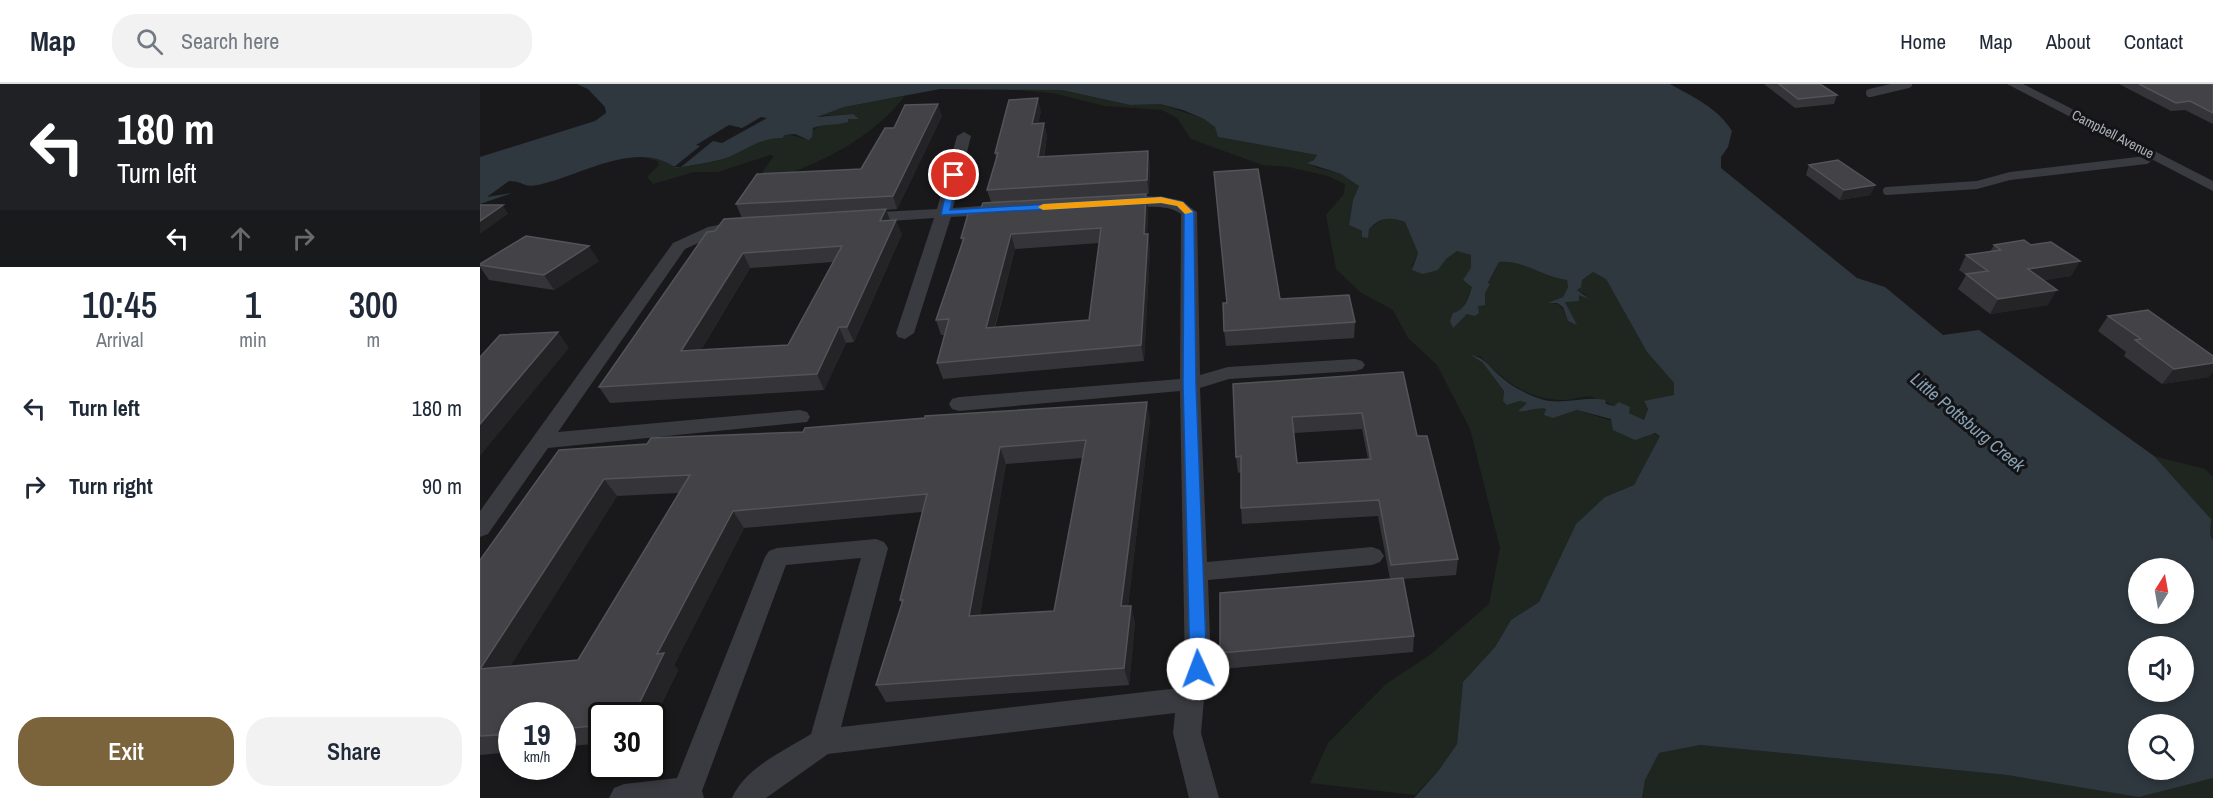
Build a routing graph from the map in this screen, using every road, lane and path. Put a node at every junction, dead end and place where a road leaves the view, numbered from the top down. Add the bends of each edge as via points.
1 (1908, 84) edge
2 (2013, 84) edge
3 (2030, 88) edge
4 (1870, 93) dead end
5 (964, 136) dead end
6 (2152, 154) junction
7 (2213, 187) edge
8 (1887, 192) dead end
9 (1104, 203) edge
10 (1024, 208) edge
11 (944, 213) junction
12 (848, 219) edge
13 (765, 224) edge
14 (905, 333) dead end
15 (1355, 364) dead end
16 (1190, 384) junction
17 (959, 404) dead end
18 (800, 417) dead end
19 (543, 441) junction
20 (504, 495) junction
21 (480, 497) edge
22 (480, 528) edge
23 (1372, 556) dead end
24 (1196, 572) junction
25 (1190, 699) junction
26 (823, 742) junction
27 (688, 794) edge
28 (624, 798) edge
29 (747, 798) edge
30 (1204, 798) edge

1 - 4 lane
2 - 3 street, Campbell Avenue
3 - 6 street, Campbell Avenue
5 - 11 street
6 - 7 street, Campbell Avenue
6 - 8 lane via 2146,160 2010,176 1977,185
9 - 16 street via 1161,200 1180,204 1189,212
10 - 11 street
11 - 12 street
11 - 14 street
13 - 19 street via 722,228 679,246
15 - 16 street via 1228,373
16 - 17 street
16 - 24 street
18 - 19 street
19 - 20 street
20 - 21 street
20 - 22 street
23 - 24 street
24 - 25 street via 1198,669
25 - 26 street
25 - 30 street via 1187,733
26 - 27 street via 876,548 777,557
26 - 29 street via 759,784
27 - 28 street

